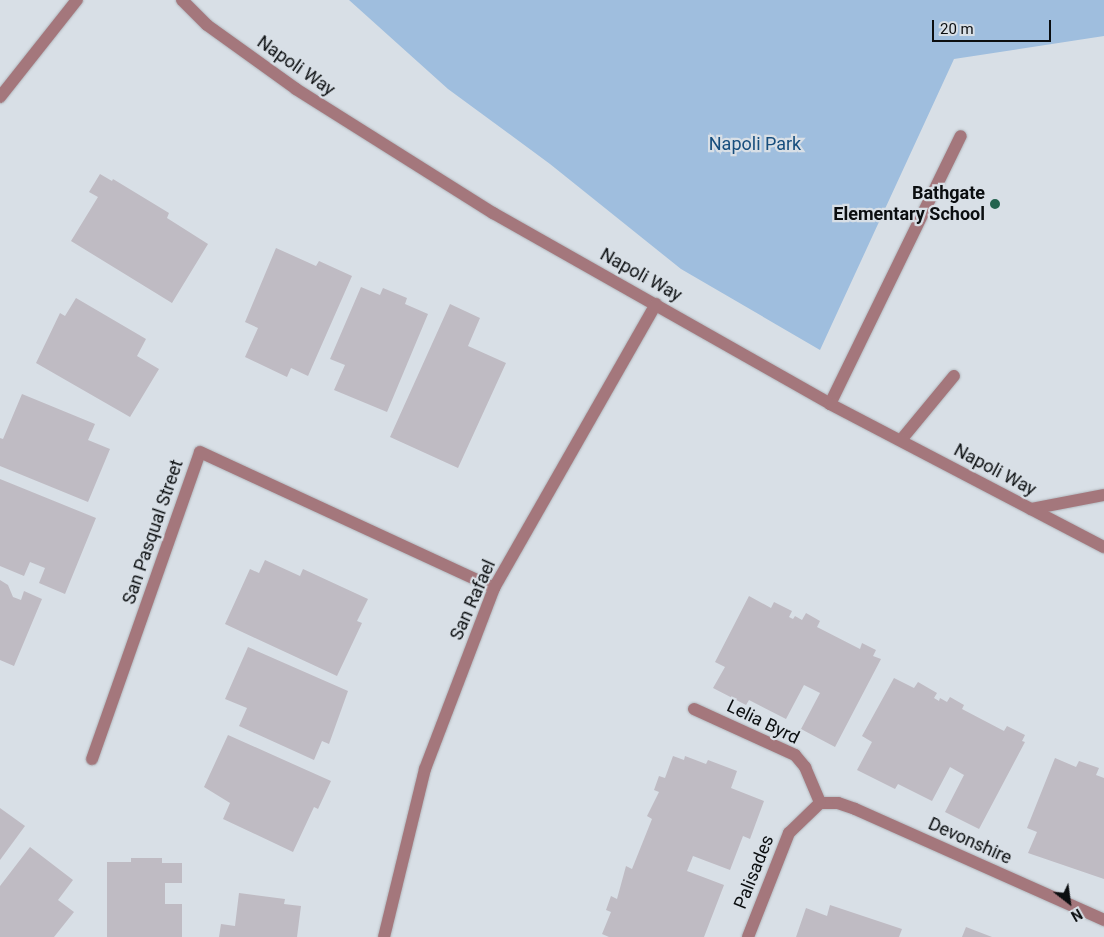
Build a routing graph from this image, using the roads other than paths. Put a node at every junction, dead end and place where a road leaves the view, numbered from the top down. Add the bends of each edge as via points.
1 (76, 0) edge
2 (182, 0) edge
3 (0, 97) edge
4 (961, 136) dead end
5 (656, 304) junction
6 (954, 376) dead end
7 (830, 404) junction
8 (901, 440) junction
9 (1104, 495) edge
10 (1031, 509) junction
11 (1104, 547) edge
12 (494, 588) junction
13 (694, 710) dead end
14 (92, 759) dead end
15 (820, 803) junction
16 (1104, 920) edge
17 (384, 937) edge
18 (748, 937) edge

1 - 3 street
2 - 5 street, Napoli Way via 207,25 296,89 493,213
4 - 7 street
5 - 7 street, Napoli Way
5 - 12 street, San Rafael
6 - 8 street
7 - 8 street, Napoli Way
8 - 10 street, Napoli Way
9 - 10 street
10 - 11 street, Napoli Way
12 - 14 street, San Pasqual Street via 200,452
12 - 17 street, San Rafael via 425,768
13 - 15 street, Lelia Byrd via 795,756 805,767
15 - 16 street, Devonshire via 838,803 855,809
15 - 18 street, Palisades via 789,833

